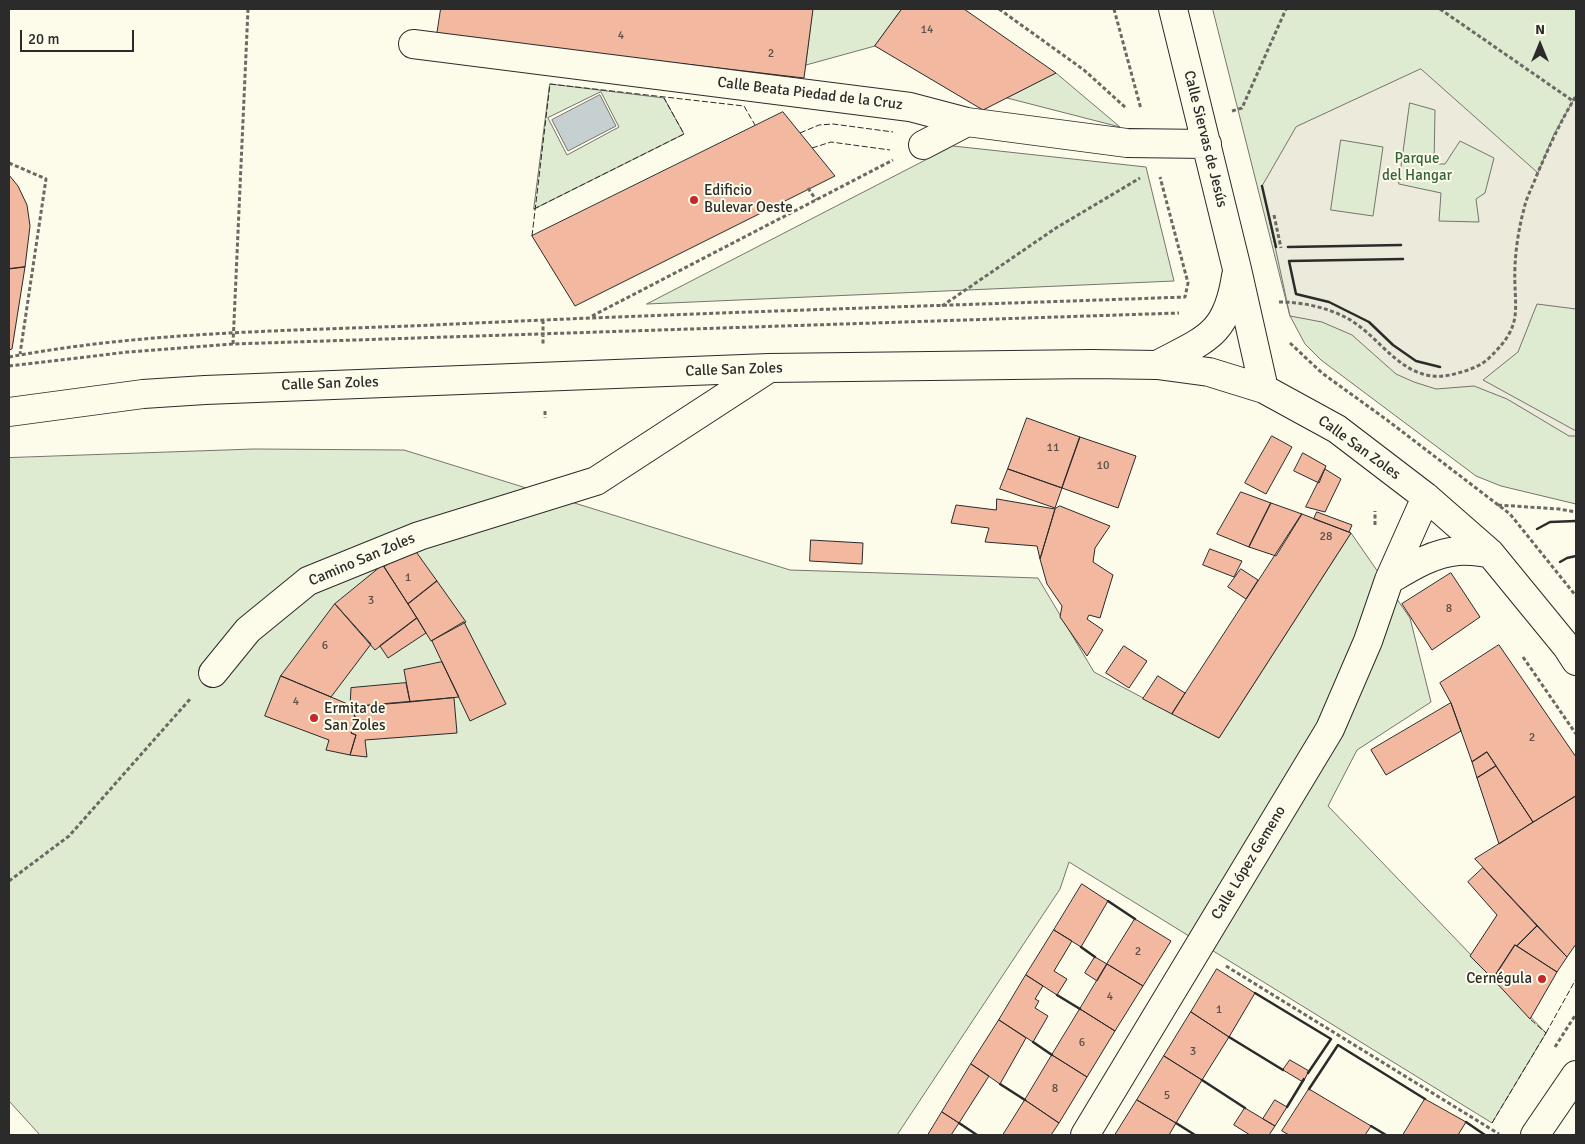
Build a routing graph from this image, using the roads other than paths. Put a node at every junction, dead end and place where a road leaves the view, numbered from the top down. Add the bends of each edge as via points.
1 (1173, 9) edge
2 (413, 44) dead end
3 (968, 122) junction
4 (1207, 144) junction
5 (923, 145) road end
6 (1237, 270) junction
7 (1157, 365) junction
8 (769, 368) junction
9 (1264, 389) junction
10 (9, 412) edge
11 (1426, 497) junction
12 (1490, 553) junction
13 (1389, 580) junction
14 (1576, 661) edge
15 (213, 673) road end
16 (1576, 1075) edge
17 (1085, 1135) edge
18 (1535, 1135) edge

1 - 4 street, Calle Siervas de Jesús
2 - 3 street, Calle Beata Piedad de la Cruz via 910,107
3 - 4 street, Calle Beata Piedad de la Cruz via 1152,146
3 - 5 street
4 - 6 street, Calle Siervas de Jesús
6 - 7 street, Calle Siervas de Jesús via 1232,301 1221,324 1202,340
6 - 9 street, Calle Siervas de Jesús
7 - 8 street, Calle San Zoles
7 - 9 street, Calle San Zoles via 1209,372
8 - 10 street, Calle San Zoles via 205,390 143,394
8 - 15 street, Camino San Zoles via 596,481 420,536 308,581 248,630
9 - 11 street, Calle San Zoles via 1337,429
11 - 12 street, Calle San Zoles
11 - 13 street, Calle López Gemeno
12 - 13 street via 1458,550 1441,554 1425,559
12 - 14 street, Calle San Zoles
13 - 17 street, Calle López Gemeno via 1368,641 1330,729
16 - 18 street

